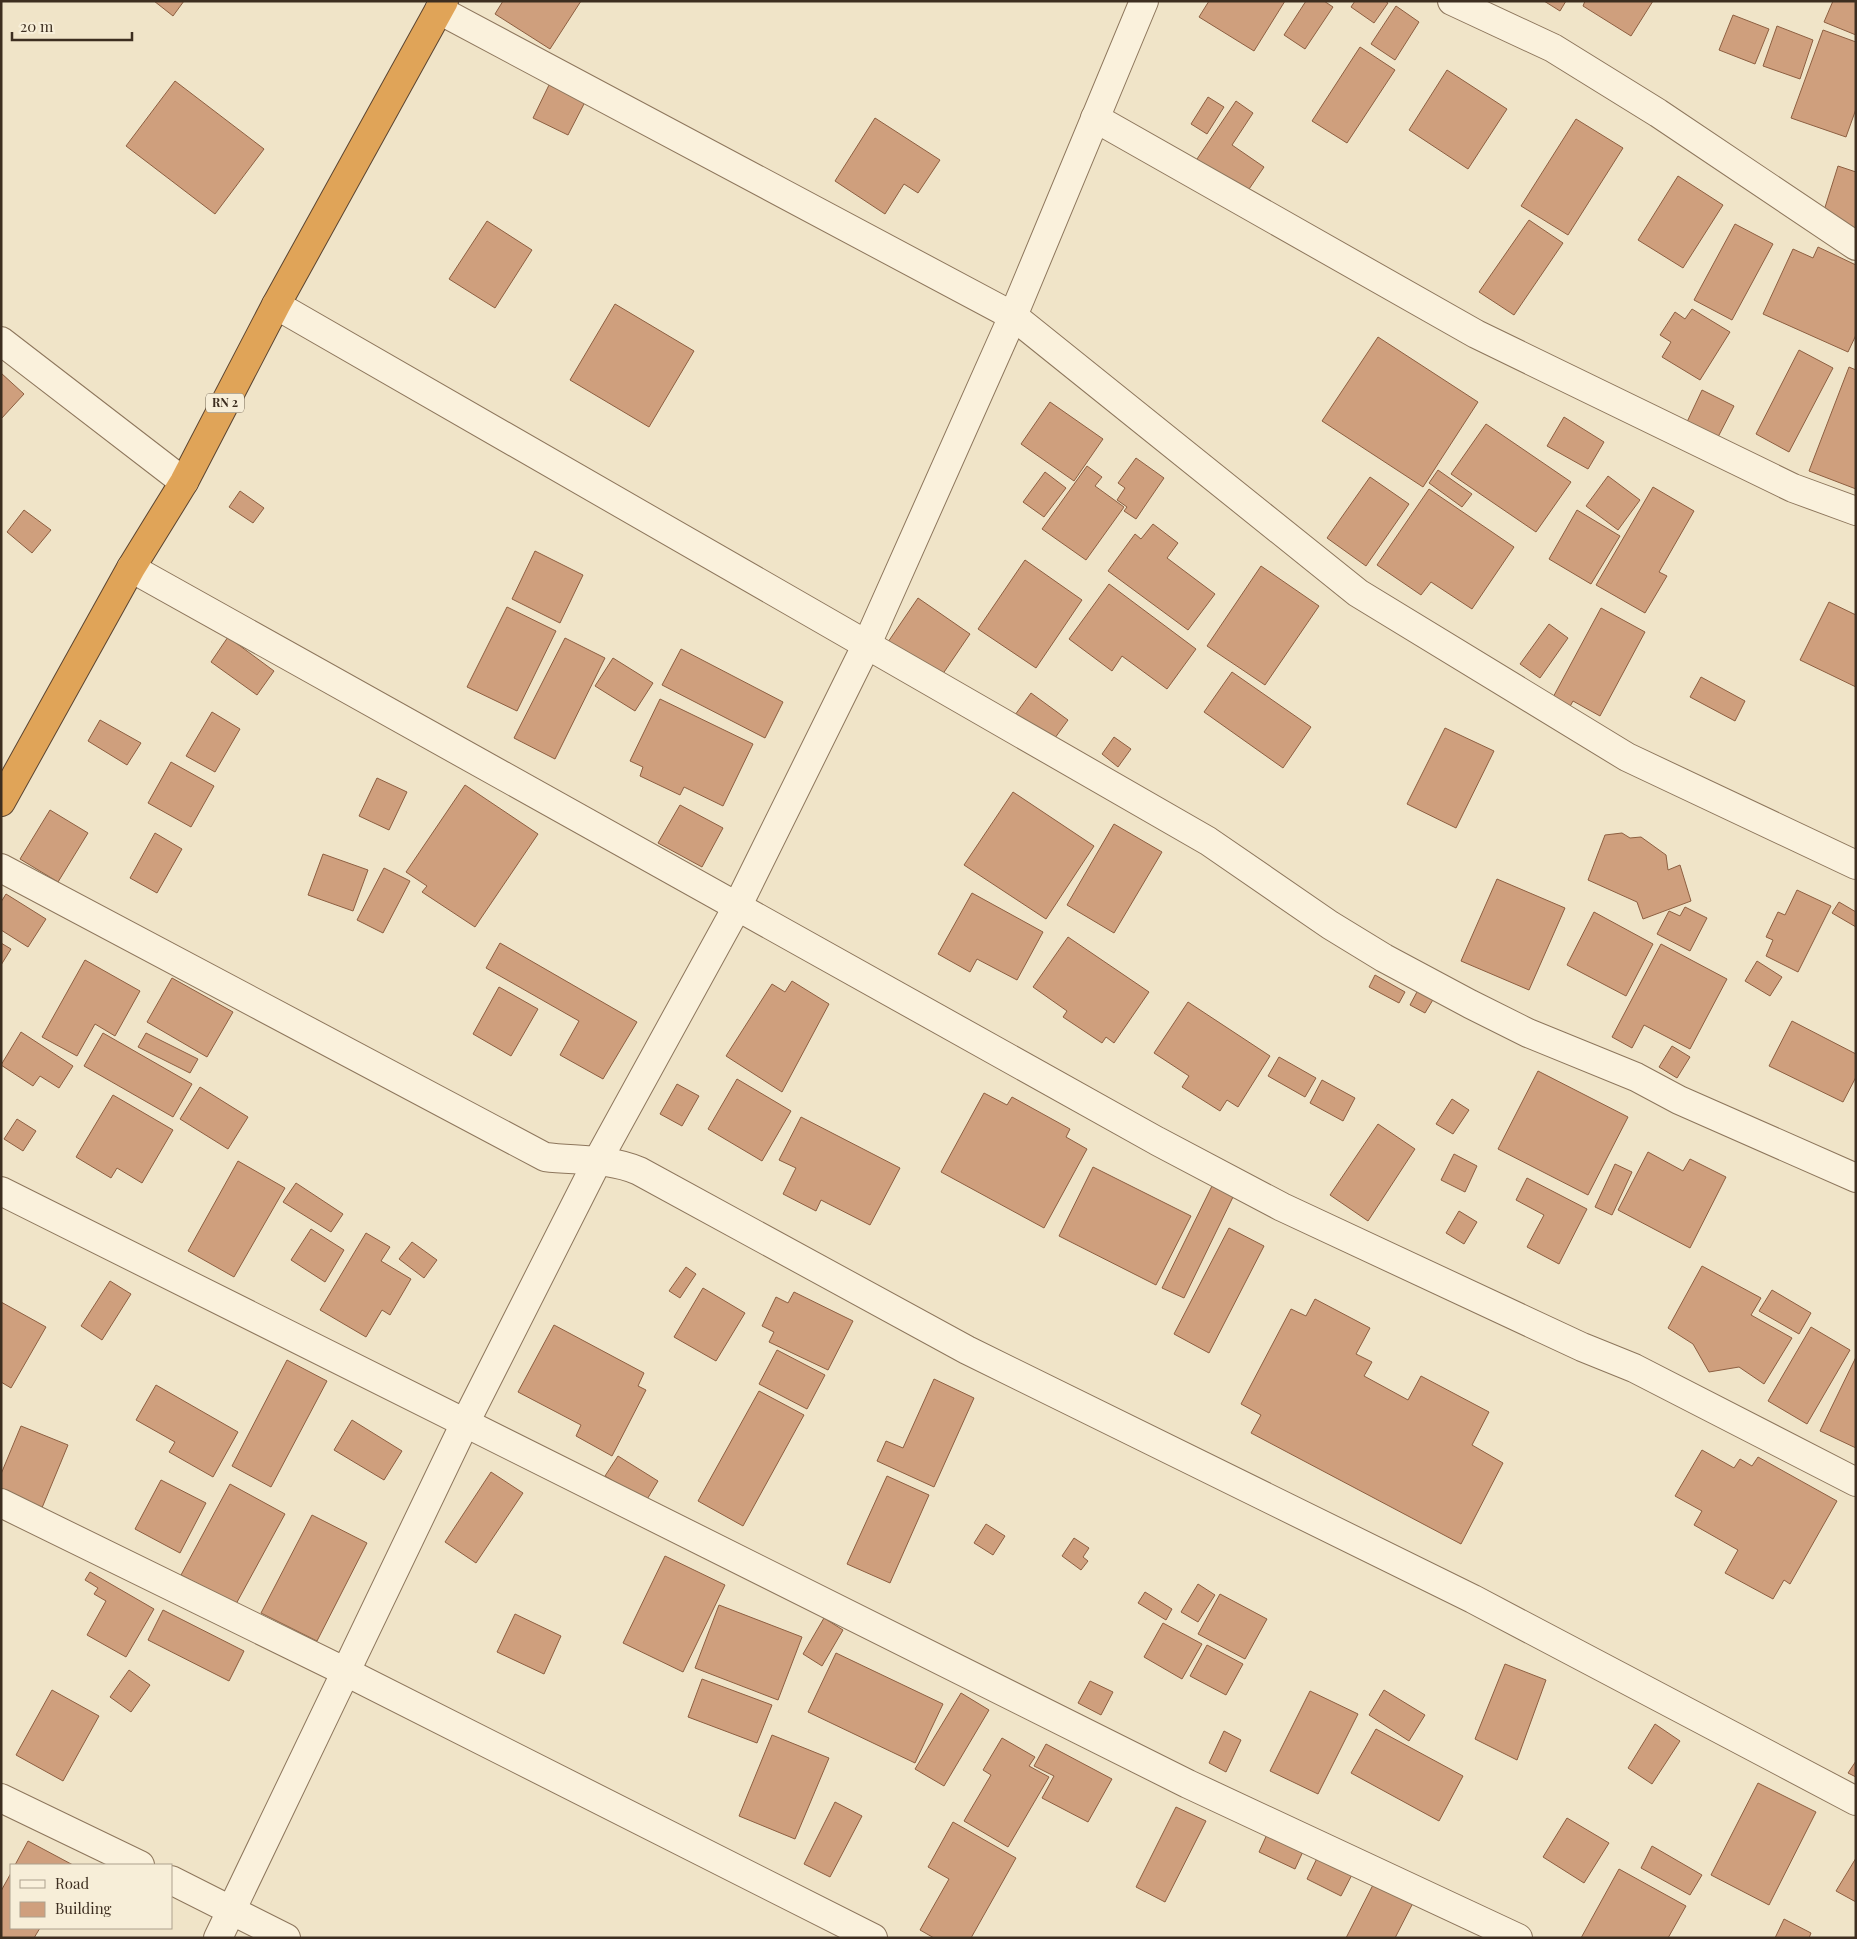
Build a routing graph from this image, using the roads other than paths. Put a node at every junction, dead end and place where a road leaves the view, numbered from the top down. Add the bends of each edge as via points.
1 (1144, 1) edge
2 (1452, 1) edge
3 (441, 6) edge
4 (1095, 118) junction
5 (1856, 246) edge
6 (276, 305) junction
7 (1013, 316) junction
8 (1, 341) edge
9 (184, 482) junction
10 (1856, 511) edge
11 (131, 568) junction
12 (867, 644) junction
13 (1, 802) edge
14 (1856, 865) edge
15 (1, 868) edge
16 (737, 907) junction
17 (598, 1160) junction
18 (1856, 1178) edge
19 (1, 1191) edge
20 (465, 1423) junction
21 (1856, 1482) edge
22 (1, 1503) edge
23 (346, 1672) junction
24 (1, 1798) edge
25 (1856, 1801) edge
26 (138, 1864) edge
27 (172, 1880) edge
28 (232, 1909) junction
29 (218, 1938) edge
30 (286, 1938) edge
31 (873, 1938) edge
32 (1518, 1938) edge

1 - 4 street
2 - 5 street via 1561,53 1658,113
3 - 6 highway, RN 2
3 - 7 street
4 - 7 street
4 - 10 street via 1476,334 1793,488
6 - 9 highway, RN 2
6 - 12 street
7 - 12 street
7 - 14 street via 1358,592 1626,757
8 - 9 street
9 - 11 highway, RN 2
11 - 13 highway, RN 2
11 - 16 street
12 - 16 street
12 - 18 street via 1208,841 1384,958 1528,1033 1636,1077 1679,1100
15 - 17 street via 545,1157
16 - 17 street
16 - 21 street via 1282,1207 1582,1347 1634,1368
17 - 20 street
17 - 25 street via 639,1171 967,1350 1473,1599
19 - 20 street
20 - 23 street
20 - 32 street via 1188,1784
22 - 23 street
23 - 28 street
23 - 31 street
24 - 26 street
27 - 28 street
28 - 29 street
28 - 30 street

